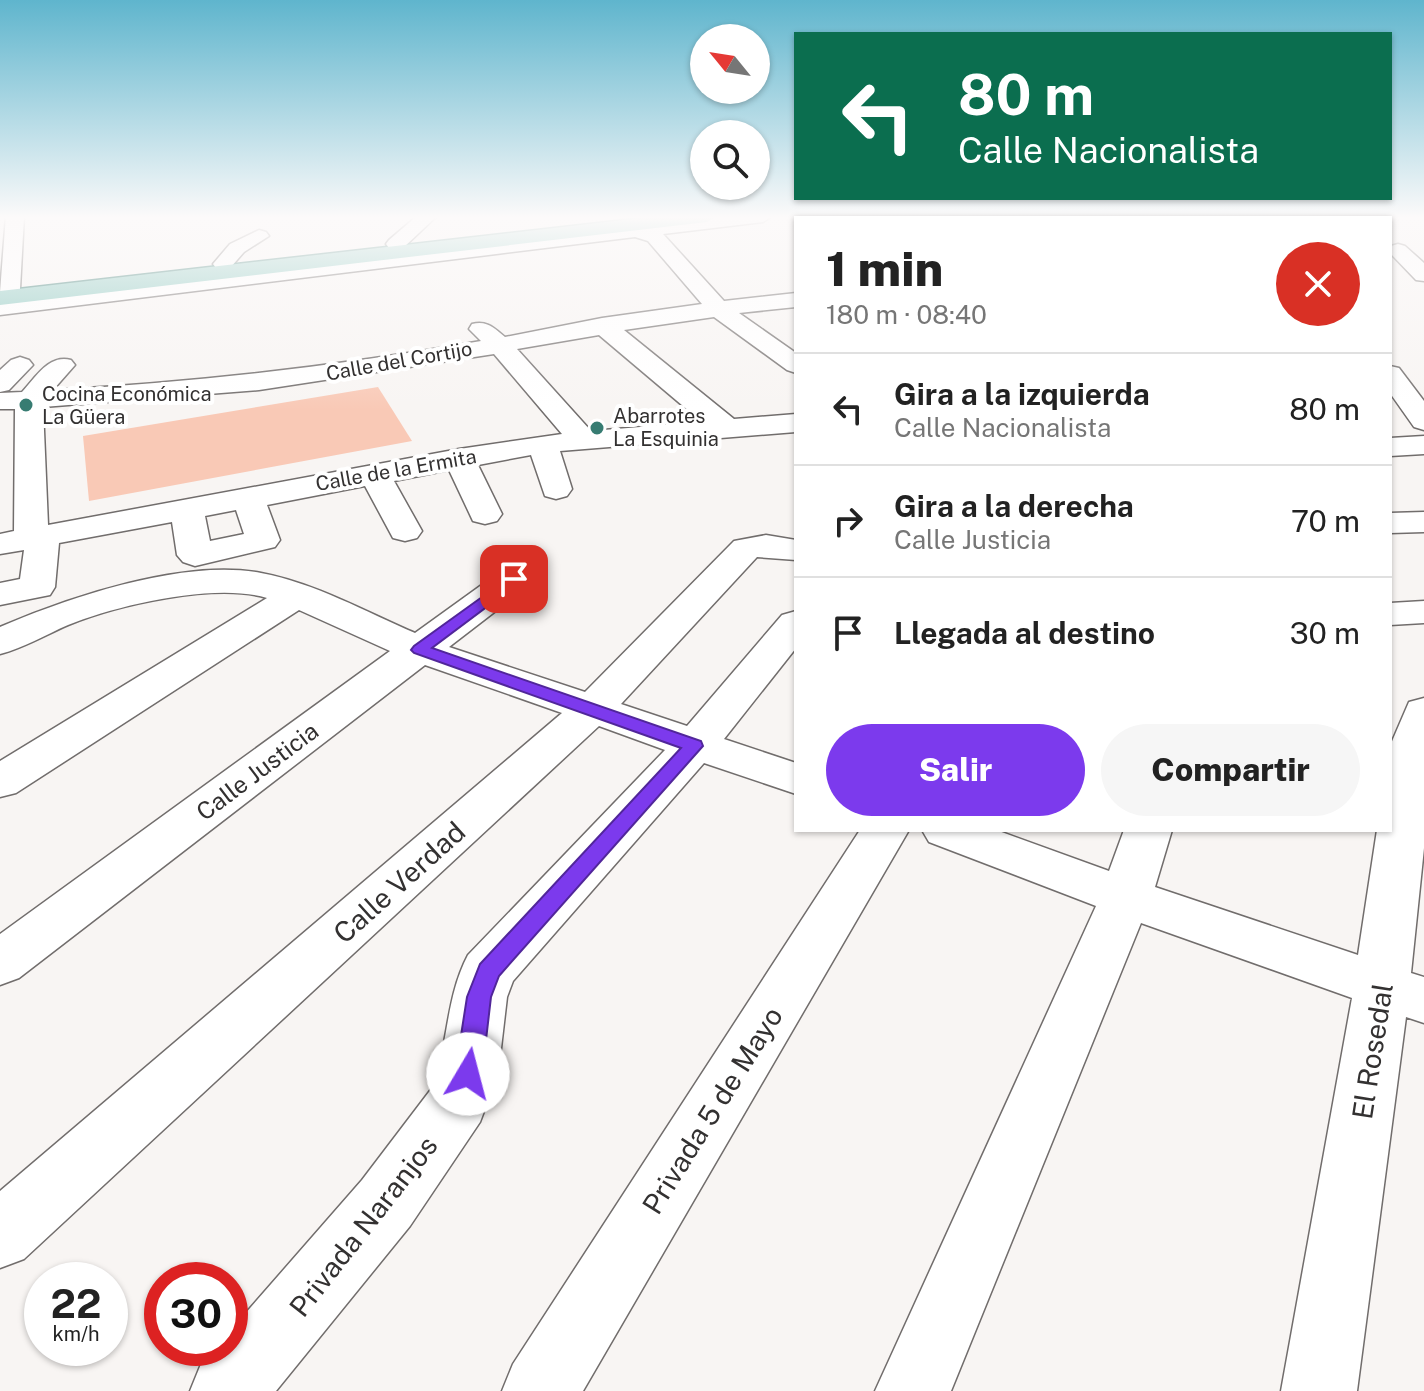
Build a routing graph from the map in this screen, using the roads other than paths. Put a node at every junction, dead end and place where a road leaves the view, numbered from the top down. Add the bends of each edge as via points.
1 (106, 281) edge
2 (153, 281) edge
3 (694, 281) edge
4 (2, 296) edge
5 (794, 300) edge
6 (717, 308) junction
7 (602, 325) junction
8 (490, 336) junction
9 (295, 358) dead end
10 (343, 362) junction
11 (794, 364) edge
12 (1392, 377) edge
13 (20, 387) edge
14 (1424, 421) edge
15 (794, 423) edge
16 (727, 428) junction
17 (583, 440) junction
18 (543, 444) junction
19 (1424, 445) edge
20 (1392, 447) edge
21 (459, 458) junction
22 (375, 474) junction
23 (556, 489) dead end
24 (248, 498) junction
25 (187, 510) junction
26 (485, 514) dead end
27 (1424, 522) edge
28 (1392, 523) edge
29 (405, 531) dead end
30 (37, 536) junction
31 (0, 544) edge
32 (794, 550) edge
33 (514, 579) dead end
34 (0, 594) edge
35 (297, 595) junction
36 (1424, 612) edge
37 (1392, 614) edge
38 (794, 625) edge
39 (0, 642) edge
40 (420, 650) junction
41 (593, 709) junction
42 (1424, 711) edge
43 (694, 746) junction
44 (794, 778) edge
45 (0, 782) edge
46 (884, 832) edge
47 (951, 832) edge
48 (1147, 832) edge
49 (1126, 897) junction
50 (0, 963) edge
51 (1403, 992) edge
52 (0, 1235) edge
53 (228, 1391) edge
54 (540, 1391) edge
55 (913, 1391) edge
56 (1319, 1391) edge

1 - 4 main road
2 - 4 main road
3 - 6 street
5 - 6 street, Calle del Cortijo
6 - 7 street, Calle del Cortijo
6 - 11 street
7 - 8 street, Calle del Cortijo via 536,324
7 - 16 street
8 - 10 street, Calle del Cortijo
8 - 17 street
9 - 10 street
10 - 13 street, Calle del Cortijo via 221,387 225,362 179,366 167,393
12 - 14 street
13 - 30 street
15 - 16 street, Calle de la Ermita
16 - 17 street, Calle de la Ermita
17 - 18 street, Calle de la Ermita
18 - 21 street, Calle de la Ermita
18 - 23 street
19 - 20 street
21 - 22 street, Calle de la Ermita
21 - 26 street
22 - 24 street, Calle de la Ermita
22 - 29 street
24 - 25 street, Calle de la Ermita
24 - 25 street via 263,540 195,555
25 - 30 street, Calle de la Ermita
27 - 28 street
30 - 31 street, Calle de la Ermita
30 - 34 street via 37,587
32 - 41 street, Calle Verdad via 746,548
33 - 40 street, Calle Justicia
35 - 39 street via 258,583 193,583 121,596 57,616
35 - 40 street
35 - 45 street
36 - 37 street
38 - 43 street, Privada Naranjos
40 - 41 street
40 - 50 street, Calle Justicia
41 - 43 street
41 - 52 street, Calle Verdad
42 - 51 street, El Rosedal via 1412,747
43 - 44 street
43 - 53 street, Privada Naranjos via 488,971 458,1103 386,1203
46 - 54 street, Privada 5 de Mayo
47 - 49 street
48 - 49 street
49 - 51 street
49 - 55 street
51 - 56 street, El Rosedal

